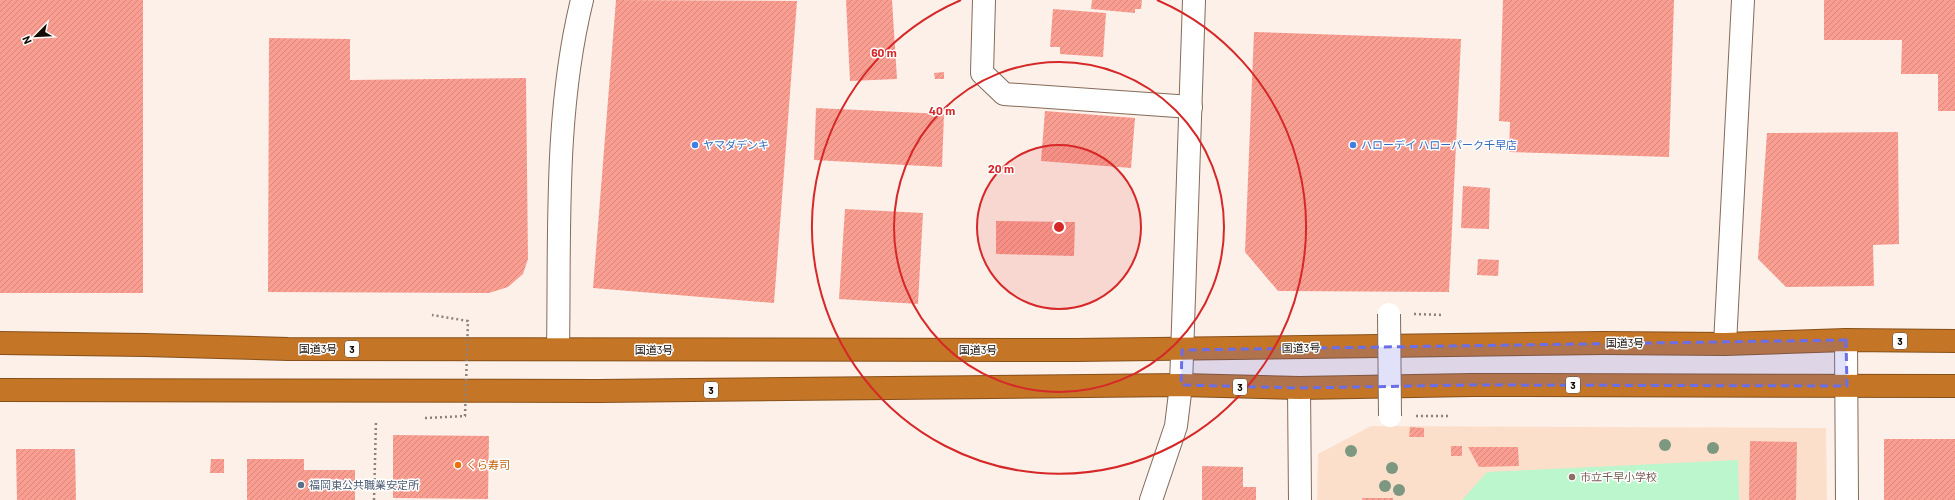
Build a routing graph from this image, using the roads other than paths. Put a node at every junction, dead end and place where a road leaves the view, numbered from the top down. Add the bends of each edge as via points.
1 (582, 0) edge
2 (984, 0) edge
3 (1194, 0) edge
4 (1743, 0) edge
5 (1191, 107) junction
6 (1389, 314) dead end
7 (1846, 340) junction
8 (1955, 341) edge
9 (0, 343) edge
10 (1726, 344) junction
11 (558, 350) junction
12 (1182, 350) junction
13 (1181, 386) junction
14 (1847, 386) junction
15 (1955, 386) edge
16 (1299, 388) junction
17 (0, 390) edge
18 (1390, 416) dead end
19 (1151, 500) edge
20 (1300, 500) edge
21 (1848, 500) edge

1 - 11 street via 575,29 562,134
2 - 5 street via 982,73 1004,94
3 - 5 street
4 - 10 street
5 - 12 street
6 - 18 street, bridge
7 - 8 highway, 国道3号 / 3
7 - 10 highway, 国道3号 / 3
7 - 14 street
9 - 11 highway, 国道3号 / 3 via 288,350
10 - 12 highway, 国道3号 / 3 via 1603,343
11 - 12 highway, 国道3号 / 3
12 - 13 street
13 - 16 highway, 3
13 - 17 highway, 3 via 598,391
13 - 19 street via 1176,426
14 - 15 highway, 3
14 - 16 highway, 3 via 1472,385
14 - 21 street
16 - 20 street

